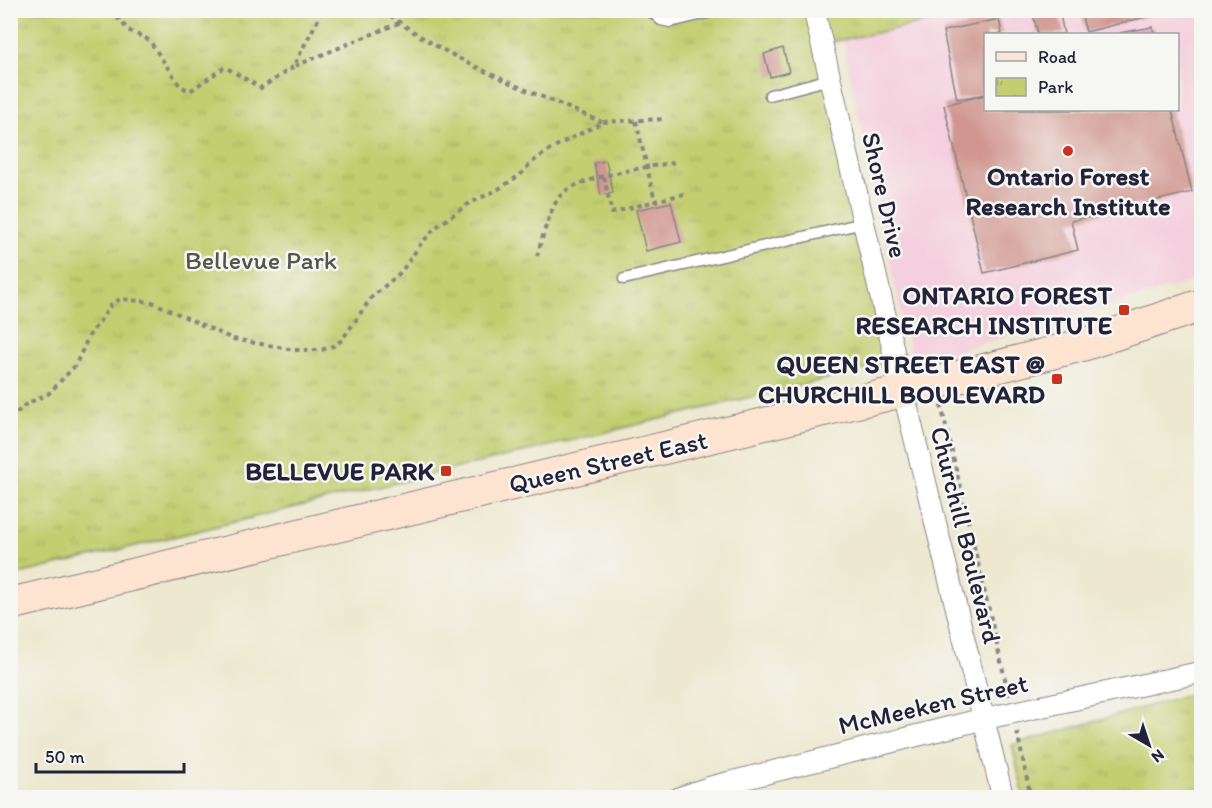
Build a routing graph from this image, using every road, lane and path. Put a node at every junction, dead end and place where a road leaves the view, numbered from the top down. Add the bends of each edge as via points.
1 (111, 10) edge
2 (323, 10) edge
3 (383, 10) edge
4 (720, 10) edge
5 (814, 10) edge
6 (653, 13) dead end
7 (399, 23) junction
8 (293, 67) junction
9 (830, 79) junction
10 (770, 94) dead end
11 (665, 119) dead end
12 (636, 121) junction
13 (603, 122) junction
14 (676, 162) dead end
15 (646, 167) junction
16 (604, 177) junction
17 (684, 194) dead end
18 (655, 201) junction
19 (863, 223) junction
20 (537, 256) dead end
21 (624, 279) dead end
22 (1202, 305) edge
23 (936, 383) junction
24 (903, 391) junction
25 (10, 419) edge
26 (10, 604) edge
27 (1202, 672) edge
28 (1013, 712) junction
29 (983, 718) junction
30 (679, 798) edge
31 (1002, 798) edge
32 (1031, 798) edge

1 - 8 path via 128,30 149,40 180,86 190,91 225,67 261,88
2 - 8 path
3 - 7 path
4 - 6 lane via 670,22
5 - 9 street, Shore Drive
7 - 8 path
7 - 13 path via 460,59
9 - 10 lane
9 - 19 street, Shore Drive
11 - 12 path
12 - 13 path
12 - 15 path
13 - 25 path via 552,148 520,175 435,228 401,272 371,298 342,340 333,346 295,350 233,339 152,302 120,299 111,304 89,336 75,366 48,394 26,404
14 - 15 path
15 - 16 path
15 - 18 path
16 - 18 path via 612,213
16 - 20 path via 563,193
17 - 18 path
19 - 21 lane
19 - 24 street, Shore Drive
22 - 23 main road, Queen Street East via 1082,345
23 - 24 main road, Queen Street East
23 - 28 path
24 - 26 main road, Queen Street East
24 - 29 street, Churchill Boulevard
27 - 28 street, McMeeken Street
28 - 29 street, McMeeken Street
28 - 32 path
29 - 30 street, McMeeken Street
29 - 31 street, Churchill Boulevard

